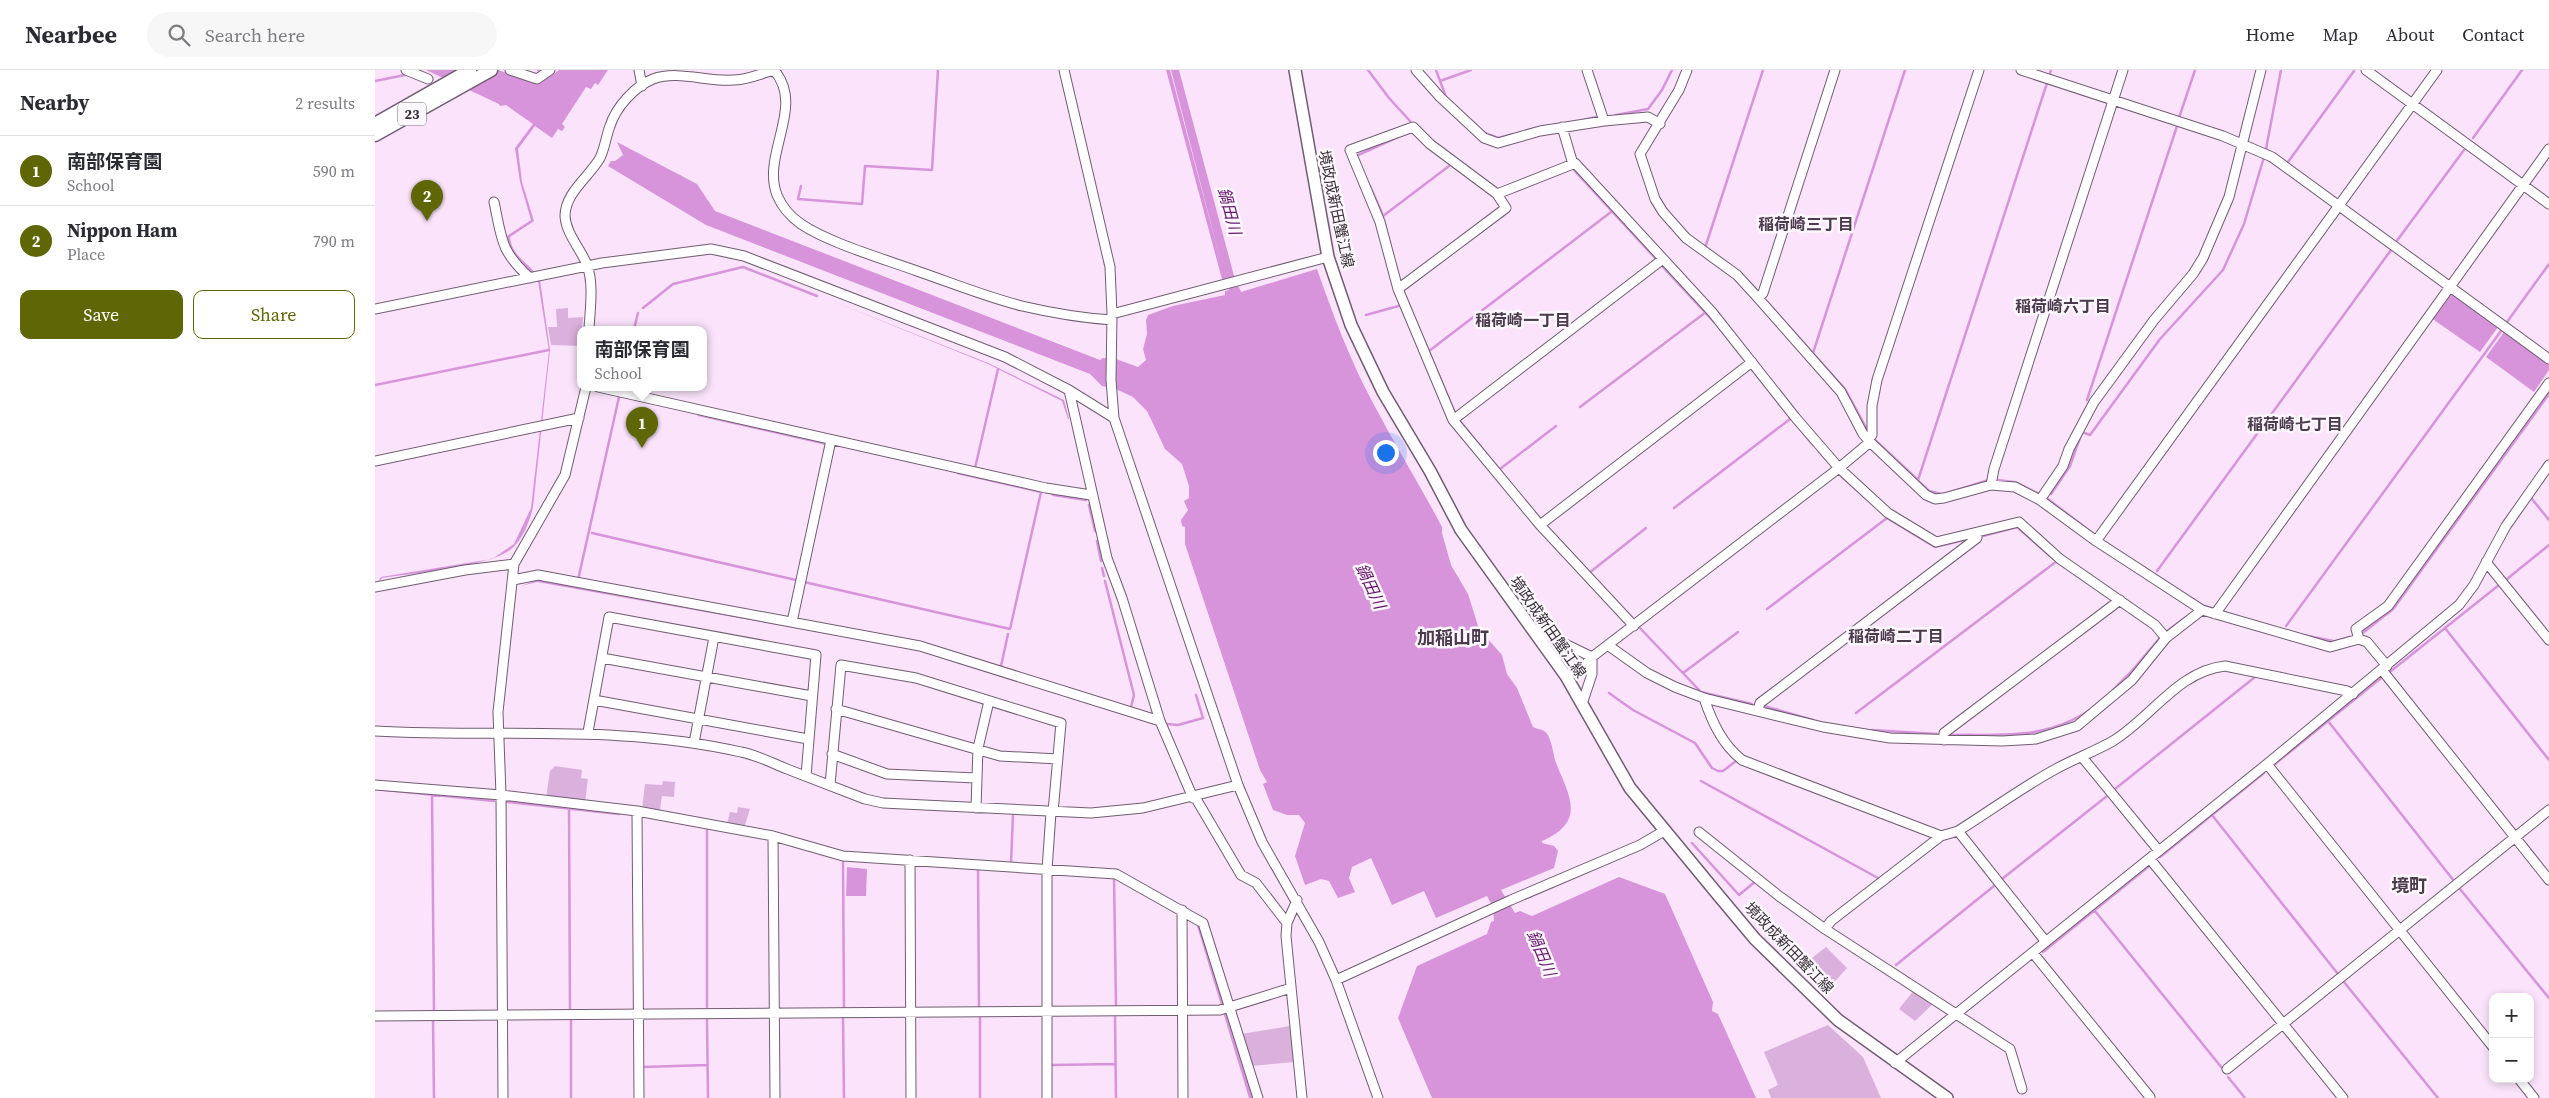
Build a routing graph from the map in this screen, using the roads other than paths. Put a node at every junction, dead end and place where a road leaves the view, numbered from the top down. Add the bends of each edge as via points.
1 (406, 70) edge
2 (470, 70) edge
3 (491, 70) edge
4 (510, 70) edge
5 (550, 70) edge
6 (639, 70) edge
7 (774, 70) edge
8 (1064, 70) edge
9 (1295, 70) edge
10 (1416, 70) edge
11 (1587, 70) edge
12 (1687, 70) edge
13 (1835, 70) edge
14 (1979, 70) edge
15 (2021, 70) edge
16 (2123, 70) edge
17 (2261, 70) edge
18 (2365, 70) edge
19 (2437, 70) edge
20 (428, 79) dead end
21 (641, 86) junction
22 (447, 89) junction
23 (2113, 101) junction
24 (2412, 104) junction
25 (1605, 121) junction
26 (375, 124) edge
27 (1660, 124) junction
28 (1562, 128) junction
29 (375, 135) edge
30 (2244, 144) junction
31 (2549, 149) edge
32 (1573, 164) junction
33 (2523, 185) junction
34 (1497, 194) junction
35 (494, 202) dead end
36 (2549, 204) edge
37 (2338, 206) junction
38 (1328, 257) junction
39 (1663, 259) junction
40 (587, 266) junction
41 (534, 277) junction
42 (2449, 286) junction
43 (1398, 288) junction
44 (1758, 298) junction
45 (375, 309) edge
46 (1112, 317) junction
47 (589, 326) edge
48 (2549, 358) edge
49 (1752, 362) junction
50 (2549, 383) edge
51 (1069, 390) junction
52 (585, 391) edge
53 (616, 391) edge
54 (579, 418) junction
55 (1115, 418) junction
56 (1453, 420) junction
57 (1870, 438) junction
58 (831, 440) junction
59 (375, 461) edge
60 (2549, 465) edge
61 (1839, 468) junction
62 (1992, 482) junction
63 (1091, 495) junction
64 (2042, 497) junction
65 (1540, 525) junction
66 (1977, 533) junction
67 (2098, 539) junction
68 (2486, 562) junction
69 (514, 564) junction
70 (513, 580) junction
71 (376, 587) edge
72 (2120, 600) junction
73 (2202, 610) junction
74 (2216, 610) junction
75 (792, 622) junction
76 (1634, 626) junction
77 (1531, 628) junction
78 (2359, 636) junction
79 (714, 637) junction
80 (2166, 638) junction
81 (2549, 640) edge
82 (1609, 646) junction
83 (1593, 657) junction
84 (602, 658) junction
85 (2385, 668) junction
86 (1566, 676) junction
87 (707, 677) junction
88 (2353, 694) junction
89 (811, 696) junction
90 (1704, 698) junction
91 (595, 700) junction
92 (989, 700) junction
93 (1582, 704) junction
94 (836, 709) junction
95 (1758, 710) junction
96 (699, 719) junction
97 (1160, 721) junction
98 (375, 731) edge
99 (589, 732) junction
100 (500, 734) junction
101 (808, 739) junction
102 (1944, 740) junction
103 (695, 743) junction
104 (978, 748) junction
105 (832, 754) junction
106 (2081, 757) junction
107 (1058, 759) junction
108 (2267, 764) junction
109 (805, 776) junction
110 (976, 778) junction
111 (375, 785) edge
112 (830, 785) junction
113 (1238, 785) junction
114 (501, 795) junction
115 (1194, 797) junction
116 (976, 808) junction
117 (2549, 810) edge
118 (637, 811) junction
119 (1052, 812) junction
120 (1664, 831) junction
121 (1958, 831) junction
122 (1699, 832) dead end
123 (773, 836) junction
124 (1941, 836) junction
125 (2515, 837) junction
126 (2159, 851) junction
127 (2149, 859) junction
128 (910, 860) junction
129 (1047, 871) junction
130 (2549, 880) edge
131 (1297, 900) junction
132 (1182, 910) junction
133 (1287, 923) junction
134 (1825, 929) junction
135 (2398, 931) junction
136 (2047, 942) junction
137 (2033, 953) junction
138 (1336, 980) junction
139 (1291, 988) junction
140 (1226, 1009) junction
141 (1183, 1011) junction
142 (911, 1012) junction
143 (1047, 1012) junction
144 (774, 1014) junction
145 (1958, 1014) junction
146 (638, 1015) junction
147 (375, 1016) edge
148 (503, 1016) junction
149 (2283, 1024) junction
150 (2489, 1042) edge
151 (1895, 1063) junction
152 (2227, 1069) dead end
153 (2522, 1083) edge
154 (2021, 1088) dead end
155 (2150, 1097) dead end
156 (503, 1098) edge
157 (639, 1098) edge
158 (775, 1098) edge
159 (911, 1098) edge
160 (1047, 1098) edge
161 (1183, 1098) edge
162 (1258, 1098) edge
163 (1303, 1098) edge
164 (1378, 1098) edge
165 (1947, 1098) edge
166 (2343, 1098) edge
167 (2535, 1098) edge

1 - 20 street
2 - 22 highway, 23
3 - 22 highway, 23
4 - 5 street via 537,79
6 - 21 street
7 - 21 street via 734,80 665,77
7 - 46 street via 784,88 786,108 774,184 783,205 802,224 877,257 987,296 1049,312
8 - 46 street via 1110,267
9 - 38 main road, 境政成新田蟹江線
10 - 28 street via 1484,138 1498,143
11 - 25 street
12 - 27 street
13 - 44 street via 1763,293
14 - 57 street via 1877,380
15 - 23 street
16 - 23 street
17 - 30 street
18 - 24 street
19 - 24 street
21 - 40 street via 615,115 600,158 573,193 566,209 569,230
22 - 26 highway, 23
22 - 29 highway, 23
23 - 30 street
23 - 62 street
24 - 33 street
24 - 37 street
25 - 27 street via 1648,117
25 - 28 street
27 - 44 street via 1640,154 1655,199 1686,238 1737,275
28 - 32 street
30 - 37 street via 2272,156
30 - 64 street via 2229,197 2203,258 2094,402 2063,466
31 - 33 street
32 - 34 street
32 - 39 street
33 - 36 street
33 - 42 street
34 - 43 street via 1506,208
34 - 43 street via 1430,144 1413,127 1350,150 1380,222
35 - 41 street via 503,248 516,265
37 - 42 street
37 - 67 street
38 - 46 street
38 - 77 main road, 境政成新田蟹江線 via 1351,325 1383,392 1430,470 1461,530
39 - 49 street
39 - 56 street
40 - 41 street
40 - 47 street via 591,287
40 - 51 street via 711,249 733,252 1005,357
41 - 45 street
42 - 48 street
42 - 74 street
43 - 56 street
44 - 57 street via 1841,392
46 - 55 street
49 - 61 street
49 - 65 street
50 - 78 street via 2388,606 2356,628
51 - 55 street
51 - 63 street
52 - 54 street
53 - 58 street
54 - 59 street
54 - 69 street via 565,475
55 - 113 street
56 - 65 street
57 - 61 street
57 - 62 street via 1931,498 1944,498
58 - 63 street
58 - 75 street
60 - 68 street via 2506,526
61 - 66 street via 1888,513 1936,542
61 - 76 street
62 - 64 street
63 - 97 street via 1107,558 1123,598
64 - 67 street
65 - 76 street
66 - 72 street via 2019,522 2060,559
66 - 95 street via 1977,538 1760,703
67 - 73 street
68 - 81 street
68 - 85 street via 2459,605
69 - 70 street
69 - 71 street
70 - 75 street via 538,575
70 - 100 street via 498,712
72 - 80 street via 2155,625
72 - 102 street via 1944,733
73 - 74 street
73 - 80 street
74 - 78 street via 2330,647
75 - 97 street via 920,646
76 - 82 street
77 - 83 street
77 - 86 main road, 境政成新田蟹江線
78 - 85 street
79 - 84 street via 609,617
79 - 87 street
79 - 89 street via 816,655
80 - 102 street via 2132,680 2077,726 2036,739 2002,742
82 - 83 street
82 - 90 street via 1647,673
83 - 86 street
83 - 93 street via 1592,674
84 - 87 street
84 - 91 street
85 - 88 street
85 - 125 street
86 - 93 main road, 境政成新田蟹江線
87 - 89 street
87 - 96 street
88 - 106 street via 2225,666 2211,668 2184,681 2113,741
88 - 108 street
89 - 101 street
90 - 95 street
90 - 124 street via 1717,731 1731,751 1743,760
91 - 96 street
91 - 99 street
92 - 94 street via 916,678 841,665
92 - 104 street
92 - 107 street via 1061,722
93 - 120 main road, 境政成新田蟹江線 via 1630,788
94 - 104 street
94 - 105 street
95 - 102 street via 1823,727 1881,736
96 - 101 street
96 - 103 street
97 - 115 street
98 - 100 street
99 - 100 street
99 - 103 street
100 - 114 street
101 - 109 street
103 - 109 street via 743,752
104 - 107 street via 1000,756
104 - 110 street
105 - 110 street via 887,774
105 - 112 street
106 - 121 street via 2055,769
106 - 126 street
107 - 119 street
108 - 126 street
108 - 135 street
109 - 112 street
110 - 116 street
111 - 114 street
112 - 116 street via 883,803
113 - 115 street
113 - 131 street via 1262,842
114 - 118 street
114 - 148 street
115 - 119 street via 1116,812
115 - 133 street via 1241,875 1256,883
116 - 119 street
117 - 125 street
118 - 123 street
118 - 146 street
119 - 129 street
120 - 138 street via 1640,845
120 - 151 main road, 境政成新田蟹江線 via 1755,939 1838,1020
121 - 124 street
121 - 136 street
122 - 134 street
123 - 128 street via 843,856
123 - 144 street
124 - 134 street
125 - 130 street
125 - 135 street
126 - 127 street
127 - 136 street
127 - 149 street
128 - 129 street
128 - 142 street
129 - 132 street via 1116,874
129 - 143 street
131 - 133 street
131 - 138 street
132 - 140 street via 1203,923
132 - 141 street
133 - 139 street
134 - 145 street
135 - 149 street
135 - 150 street
136 - 137 street
137 - 145 street
137 - 155 street
138 - 164 street
139 - 140 street
139 - 163 street
140 - 141 street
140 - 162 street
141 - 143 street
141 - 161 street
142 - 143 street
142 - 144 street
142 - 159 street
143 - 160 street
144 - 146 street
144 - 158 street
145 - 151 street
145 - 154 street via 2010,1049
146 - 148 street
146 - 157 street
147 - 148 street
148 - 156 street
149 - 152 street
149 - 166 street
151 - 165 main road, 境政成新田蟹江線
153 - 167 street

